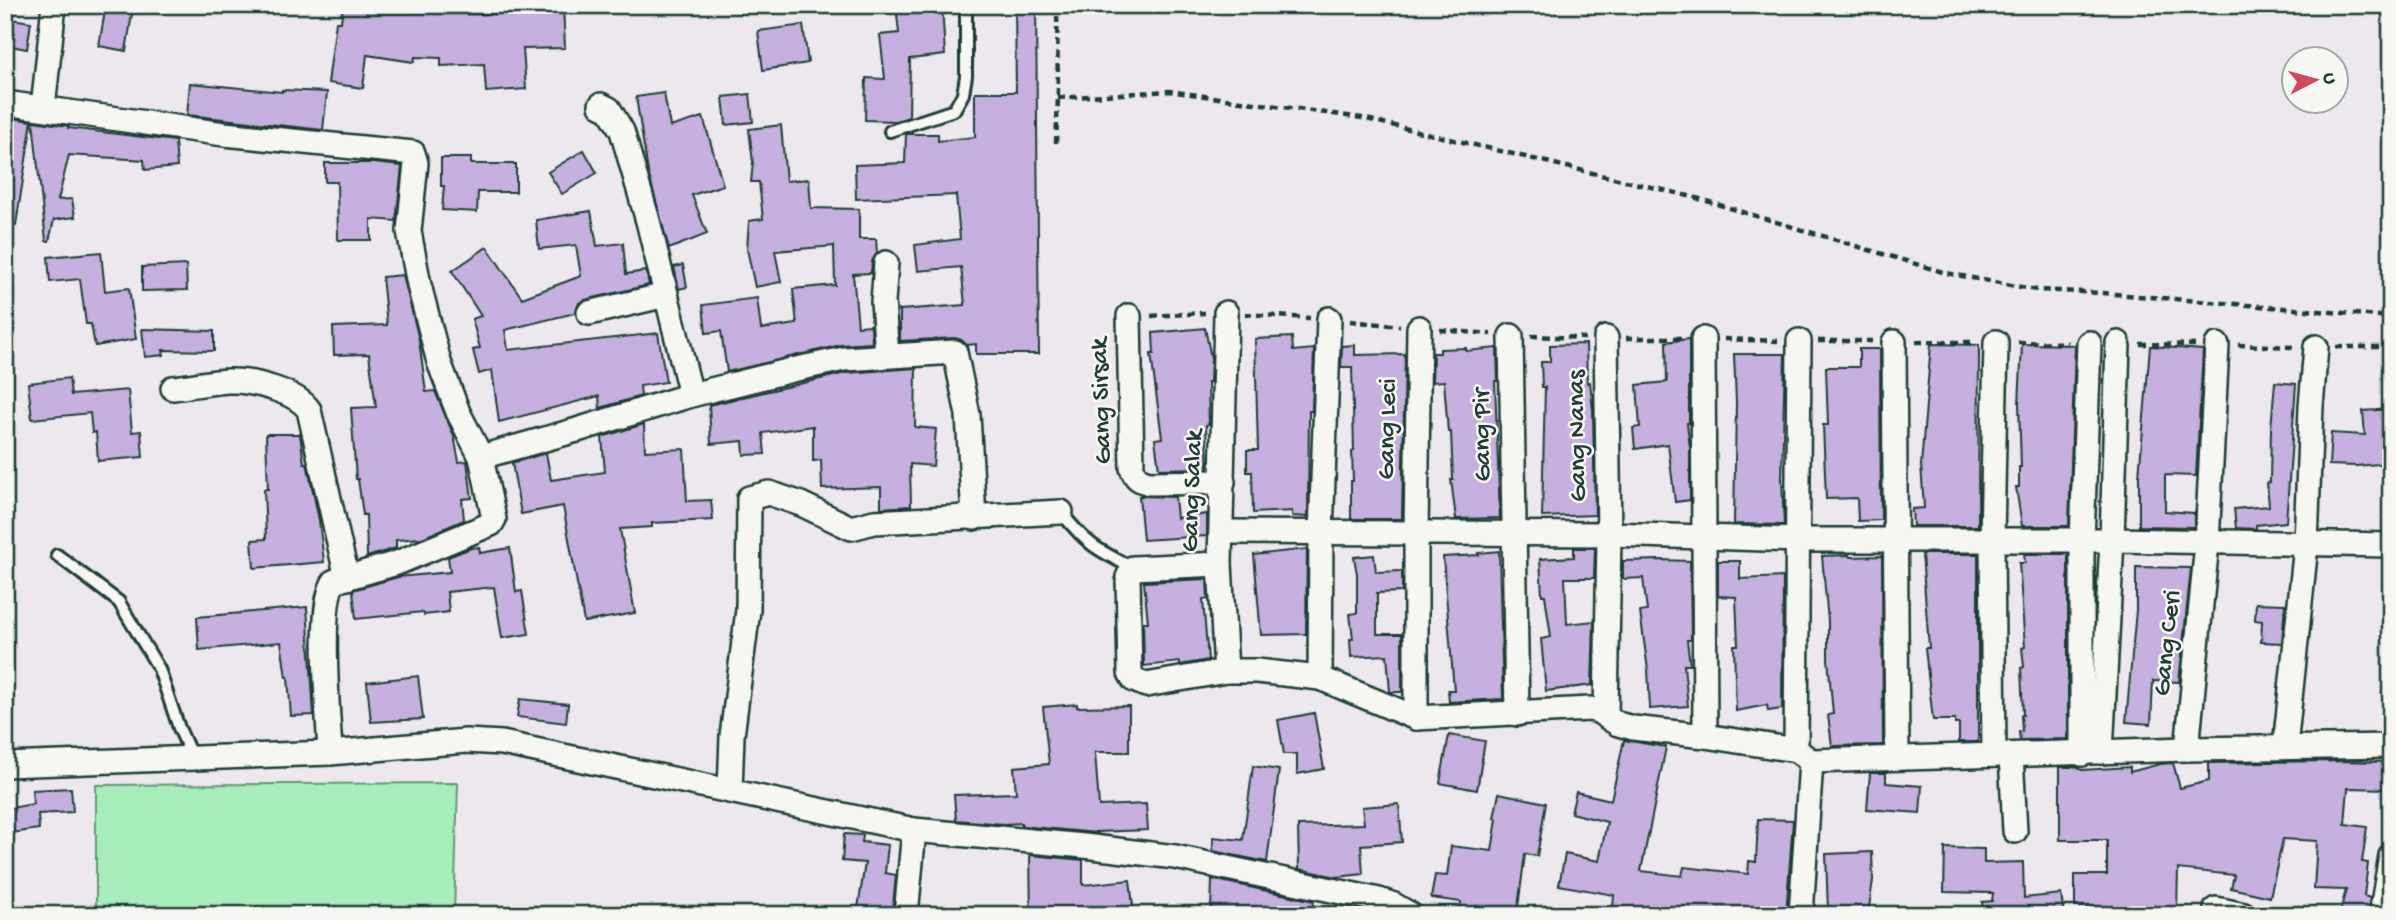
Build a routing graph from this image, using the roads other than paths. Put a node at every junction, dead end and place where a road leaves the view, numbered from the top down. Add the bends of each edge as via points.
1 (54, 5) edge
2 (966, 5) edge
3 (5, 103) edge
4 (601, 105) dead end
5 (43, 108) junction
6 (890, 131) dead end
7 (886, 262) dead end
8 (666, 295) junction
9 (589, 313) dead end
10 (1226, 313) dead end
11 (1129, 316) dead end
12 (1329, 319) dead end
13 (1419, 328) dead end
14 (1511, 336) dead end
15 (1606, 338) dead end
16 (1703, 339) dead end
17 (1799, 341) dead end
18 (1894, 342) dead end
19 (1996, 342) dead end
20 (2089, 343) dead end
21 (2118, 344) dead end
22 (2217, 345) dead end
23 (2316, 347) road end
24 (887, 355) junction
25 (173, 388) dead end
26 (691, 395) junction
27 (2085, 446) junction
28 (2114, 447) junction
29 (481, 457) junction
30 (1223, 482) junction
31 (1061, 512) joint
32 (974, 518) junction
33 (1222, 532) junction
34 (1416, 532) junction
35 (1321, 533) junction
36 (1514, 534) junction
37 (1609, 534) junction
38 (1705, 536) junction
39 (1895, 539) junction
40 (1798, 540) junction
41 (2112, 540) junction
42 (1992, 541) junction
43 (2082, 541) junction
44 (2207, 543) junction
45 (2306, 545) junction
46 (2391, 545) edge
47 (57, 555) dead end
48 (1220, 564) junction
49 (1133, 568) junction
50 (347, 578) junction
51 (1226, 671) junction
52 (1321, 678) junction
53 (1517, 714) junction
54 (1606, 716) junction
55 (1416, 718) junction
56 (1705, 736) junction
57 (2391, 746) edge
58 (2285, 747) junction
59 (2187, 749) junction
60 (330, 753) junction
61 (2091, 753) junction
62 (1803, 755) junction
63 (2003, 755) junction
64 (192, 757) junction
65 (1897, 758) junction
66 (10, 767) edge
67 (730, 791) junction
68 (914, 830) junction
69 (2015, 831) dead end
70 (2391, 856) edge
71 (2216, 909) dead end
72 (906, 915) edge
73 (1411, 915) edge
74 (1801, 915) edge
75 (2244, 915) edge
76 (2381, 915) edge

1 - 5 street
2 - 6 lane via 966,76 954,110
3 - 5 street
4 - 8 street via 608,108 622,131
5 - 29 street via 224,134 413,153 416,163 409,231 419,285 439,362
7 - 24 street
8 - 9 street
8 - 26 street
10 - 30 street, Gang Salak
11 - 30 street, Gang Sirsak via 1134,476 1149,483
12 - 35 street
13 - 34 street, Gang Leci
14 - 36 street, Gang Pir
15 - 37 street, Gang Nanas
16 - 38 street
17 - 40 street
18 - 39 street
19 - 42 street
20 - 27 street
21 - 28 street
22 - 44 street, Gang Ceri
23 - 45 street
24 - 26 street via 844,359
24 - 32 street via 956,352 968,415
25 - 50 street via 231,381 271,388 303,402 309,410
26 - 29 street
27 - 28 street
27 - 43 street
28 - 41 street
29 - 50 street via 494,514 491,524 397,563
30 - 33 street, Gang Salak
31 - 32 street
31 - 49 lane via 1097,550
32 - 67 street via 874,522 850,528 769,493 749,498 748,610
33 - 35 street
33 - 48 street, Gang Salak
34 - 35 street
34 - 36 street
34 - 55 street, Gang Leci
35 - 52 street
36 - 37 street
36 - 53 street, Gang Pir
37 - 38 street
37 - 54 street, Gang Nanas
38 - 40 street
38 - 56 street
39 - 40 street
39 - 42 street
39 - 65 street
40 - 62 street
41 - 43 street
41 - 44 street
41 - 61 street
42 - 43 street
42 - 63 street
43 - 61 street
44 - 45 street
44 - 59 street, Gang Ceri
45 - 46 street
45 - 58 street
47 - 64 lane via 118,602 159,669
48 - 49 street
48 - 51 street, Gang Salak
49 - 51 street via 1128,576 1130,673 1134,680 1146,685
50 - 60 street via 331,586 325,615
51 - 52 street
52 - 55 street
53 - 54 street via 1577,708
53 - 55 street
54 - 56 street via 1633,728
56 - 62 street
57 - 58 street
58 - 59 street
59 - 61 street
60 - 64 street
60 - 67 street via 466,741 502,743
61 - 63 street
62 - 65 street
62 - 74 street
63 - 65 street
63 - 69 street
64 - 66 street
67 - 68 street
68 - 72 street
68 - 73 street via 1175,857 1379,900
70 - 76 street
71 - 75 street

